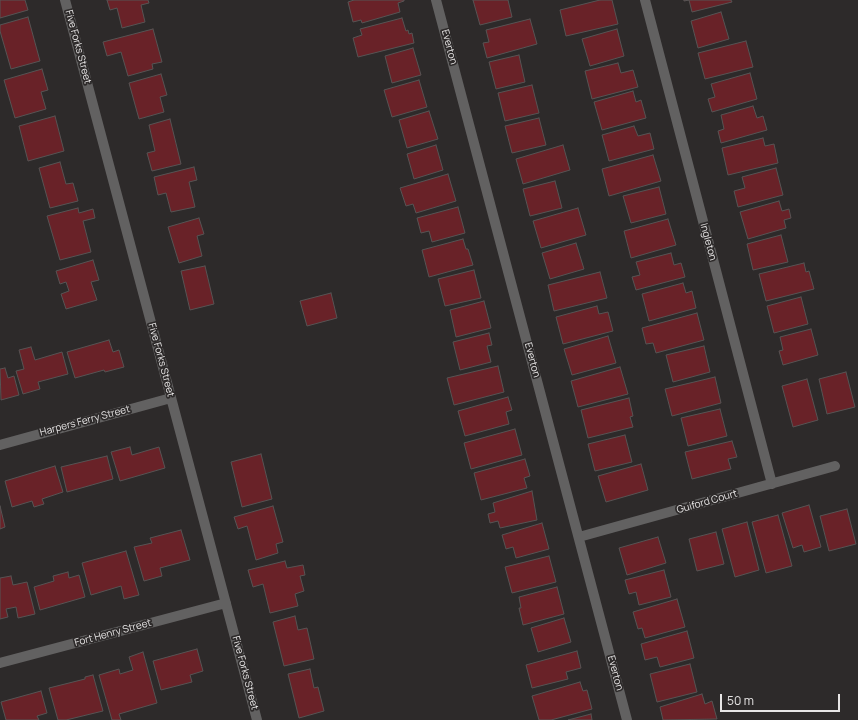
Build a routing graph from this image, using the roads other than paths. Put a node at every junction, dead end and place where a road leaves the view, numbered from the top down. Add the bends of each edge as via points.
1 (65, 0) edge
2 (436, 0) edge
3 (644, 0) edge
4 (171, 398) junction
5 (0, 445) edge
6 (835, 466) dead end
7 (772, 484) junction
8 (579, 537) junction
9 (226, 603) junction
10 (0, 663) edge
11 (257, 720) edge
12 (628, 720) edge

1 - 4 street, Five Forks Street
2 - 8 street, Everton
3 - 7 street, Ingleton
4 - 5 street, Harpers Ferry Street
4 - 9 street, Five Forks Street
6 - 7 street, Guiford Court
7 - 8 street, Guiford Court
8 - 12 street, Everton
9 - 10 street, Fort Henry Street
9 - 11 street, Five Forks Street

